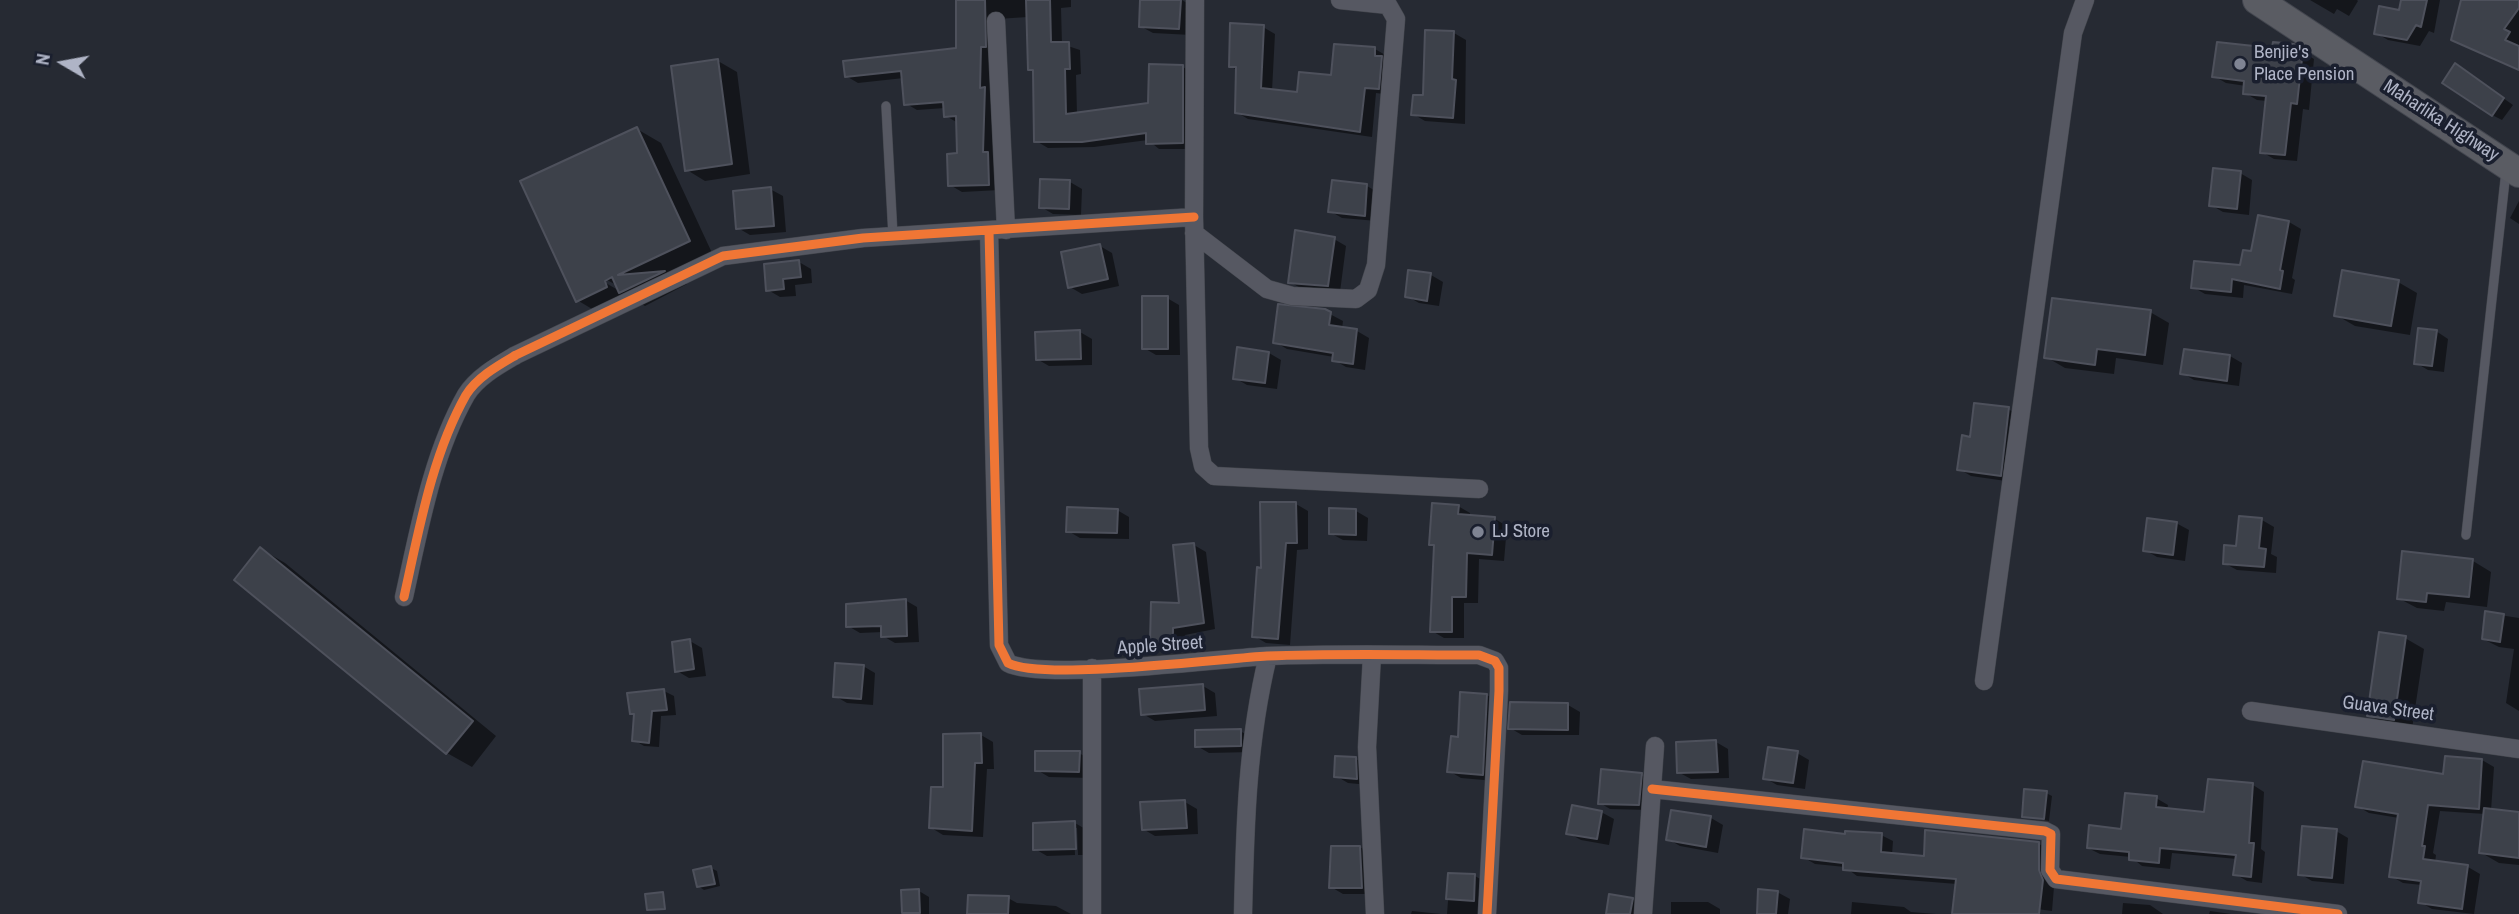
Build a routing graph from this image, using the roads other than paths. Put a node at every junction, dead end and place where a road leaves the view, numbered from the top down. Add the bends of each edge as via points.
1 (1195, 0) edge
2 (1339, 0) edge
3 (2085, 0) edge
4 (2258, 0) edge
5 (996, 21) dead end
6 (886, 106) dead end
7 (2512, 169) edge
8 (1194, 225) junction
9 (997, 230) junction
10 (893, 236) junction
11 (1479, 489) dead end
12 (2466, 535) dead end
13 (404, 597) dead end
14 (1372, 655) junction
15 (1268, 656) junction
16 (1092, 668) junction
17 (1984, 681) dead end
18 (2251, 711) dead end
19 (1655, 746) dead end
20 (2519, 749) edge
21 (1652, 789) junction
22 (1092, 914) edge
23 (1243, 914) edge
24 (1375, 914) edge
25 (1488, 914) edge
26 (1643, 914) edge
27 (2338, 914) edge

1 - 8 street
2 - 8 street via 1388,5 1396,19 1376,265 1368,290 1356,299 1292,296 1267,289
3 - 17 street via 2073,33
4 - 7 highway, Maharlika Highway
5 - 9 street
6 - 10 lane
7 - 12 lane
8 - 9 street
8 - 11 street via 1199,448 1207,471 1214,476
9 - 10 street
9 - 16 street, Apple Street via 999,646 1014,667
10 - 13 street via 723,256 489,371 467,394 443,450
14 - 15 street, Apple Street
14 - 24 street via 1367,747
14 - 25 street, Apple Street via 1479,655 1495,660 1499,668
15 - 16 street, Apple Street
15 - 23 street via 1248,770
16 - 22 street
18 - 20 street, Guava Street
19 - 21 street
21 - 26 street
21 - 27 street via 2045,831 2051,834 2050,870 2056,879

